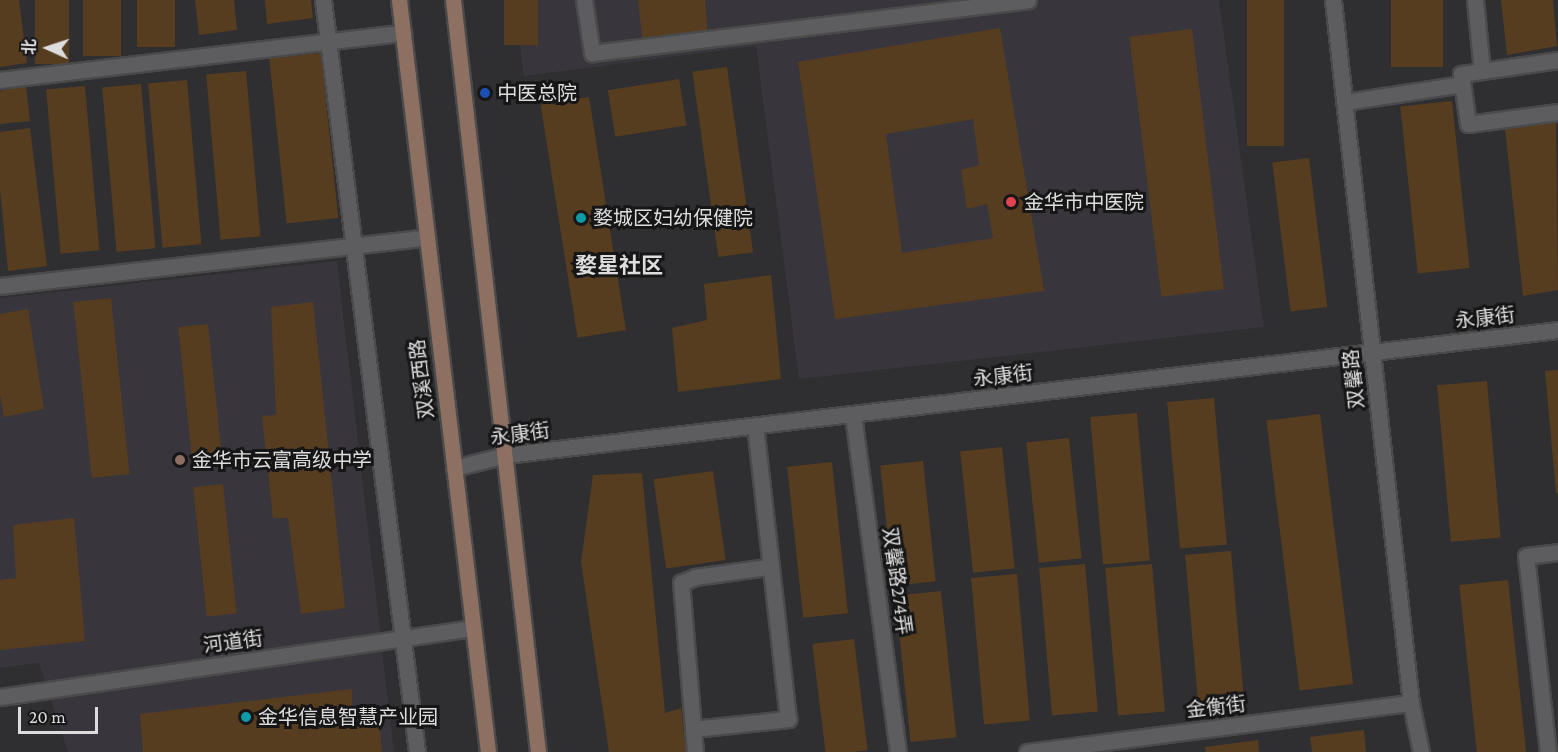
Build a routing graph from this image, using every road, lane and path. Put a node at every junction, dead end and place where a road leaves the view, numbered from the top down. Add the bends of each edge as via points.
1 (323, 0) edge
2 (399, 0) edge
3 (453, 0) edge
4 (584, 0) edge
5 (1028, 0) edge
6 (1333, 0) edge
7 (1474, 0) edge
8 (403, 33) junction
9 (329, 42) junction
10 (1558, 60) edge
11 (1482, 71) junction
12 (0, 80) edge
13 (1462, 84) junction
14 (1345, 102) junction
15 (1558, 112) edge
16 (427, 237) junction
17 (354, 246) junction
18 (0, 286) edge
19 (1558, 330) edge
20 (1373, 354) junction
21 (853, 416) junction
22 (754, 427) junction
23 (506, 455) junction
24 (454, 468) junction
25 (1558, 552) edge
26 (768, 567) junction
27 (473, 627) junction
28 (403, 638) junction
29 (0, 697) edge
30 (1412, 703) junction
31 (693, 729) junction
32 (417, 752) edge
33 (488, 752) edge
34 (538, 752) edge
35 (695, 752) edge
36 (898, 752) edge
37 (1026, 752) edge
38 (1421, 752) edge
39 (1548, 752) edge

1 - 9 street
2 - 8 main road, 双溪西路
3 - 23 main road
4 - 5 street via 592,52
6 - 14 street, 双馨路
7 - 11 street
8 - 9 street
8 - 16 main road, 双溪西路
9 - 12 street
9 - 17 street
10 - 11 street
11 - 13 street via 1461,74
13 - 14 street
13 - 15 street via 1468,124
14 - 20 street, 双馨路
16 - 17 street
16 - 24 main road, 双溪西路
17 - 18 street
17 - 28 street
19 - 20 street, 永康街
20 - 21 street, 永康街
20 - 30 street, 双馨路
21 - 22 street, 永康街
21 - 36 street, 双馨路274弄
22 - 23 street, 永康街
22 - 26 street
23 - 24 street, 永康街
23 - 34 main road
24 - 27 main road, 双溪西路
25 - 39 street via 1526,556
26 - 31 street via 695,577 681,583
26 - 31 street via 788,719
27 - 28 street, 河道街
27 - 33 main road, 双溪西路
28 - 29 street, 河道街
28 - 32 street
30 - 37 street, 金衡街
30 - 38 street, 双馨路
31 - 35 street

